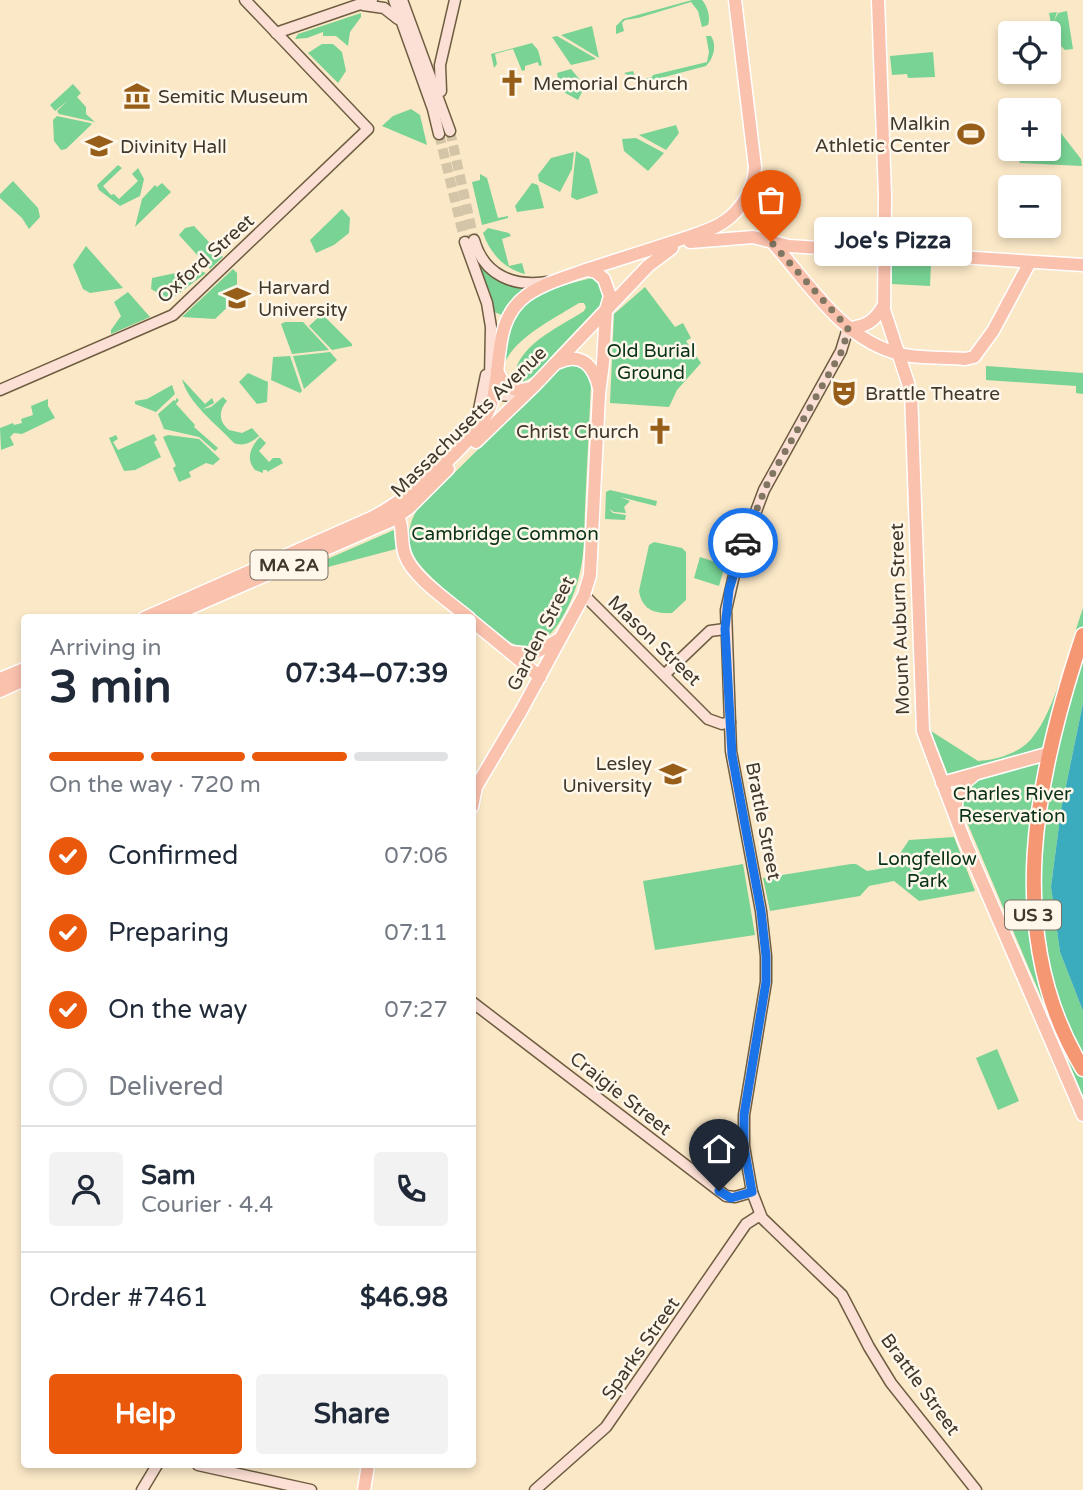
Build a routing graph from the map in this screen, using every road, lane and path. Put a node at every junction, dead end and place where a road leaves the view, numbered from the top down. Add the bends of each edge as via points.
1 (245, 0) edge
2 (372, 0) edge
3 (394, 0) edge
4 (402, 0) edge
5 (454, 0) edge
6 (734, 0) edge
7 (878, 0) edge
8 (357, 5) junction
9 (403, 27) junction
10 (276, 33) junction
11 (444, 133) junction
12 (688, 242) junction
13 (771, 242) junction
14 (665, 244) junction
15 (885, 252) junction
16 (1030, 262) junction
17 (1083, 265) edge
18 (587, 270) junction
19 (562, 278) junction
20 (884, 305) junction
21 (606, 310) junction
22 (848, 328) junction
23 (900, 354) junction
24 (489, 355) junction
25 (923, 356) junction
26 (555, 364) junction
27 (497, 370) junction
28 (909, 384) junction
29 (533, 387) junction
30 (494, 389) junction
31 (0, 390) edge
32 (599, 394) junction
33 (522, 397) junction
34 (466, 441) junction
35 (398, 516) junction
36 (584, 595) junction
37 (153, 614) edge
38 (176, 614) edge
39 (465, 614) edge
40 (476, 623) edge
41 (725, 629) junction
42 (1083, 635) edge
43 (561, 638) junction
44 (508, 651) junction
45 (21, 670) edge
46 (665, 674) junction
47 (540, 677) junction
48 (0, 680) edge
49 (21, 681) edge
50 (0, 691) edge
51 (730, 722) junction
52 (1049, 752) junction
53 (979, 773) junction
54 (942, 783) junction
55 (476, 787) edge
56 (957, 821) junction
57 (476, 1005) edge
58 (1083, 1069) edge
59 (1083, 1115) edge
60 (752, 1192) junction
61 (760, 1215) junction
62 (155, 1468) edge
63 (212, 1468) edge
64 (368, 1468) edge
65 (142, 1490) edge
66 (312, 1490) edge
67 (364, 1490) edge
68 (535, 1490) edge
69 (976, 1490) edge

1 - 10 main road
2 - 8 main road
3 - 9 main road
4 - 11 main road
5 - 11 main road via 439,71
6 - 14 main road, MA 2A via 754,178 744,201 725,221
7 - 15 main road, Mount Auburn Street
8 - 9 main road via 387,9
8 - 10 main road
9 - 11 main road
10 - 31 main road, Oxford Street via 368,129 173,315
12 - 13 main road, MA 2A via 748,237
12 - 14 main road
12 - 21 main road, Massachusetts Avenue / MA 2A via 661,254
13 - 15 main road
13 - 22 main road
14 - 18 main road, MA 2A
15 - 16 main road
15 - 20 main road, Mount Auburn Street
16 - 17 main road
16 - 25 main road via 992,333 971,358
18 - 19 main road, MA 2A
18 - 21 main road, Garden Street via 597,272 608,285
19 - 24 main road via 529,284 510,281 488,266 469,241 488,308
19 - 27 main road, Massachusetts Avenue / MA 2A via 531,293 510,313 502,330
20 - 22 main road via 868,324
20 - 23 main road, Mount Auburn Street
21 - 26 main road, Massachusetts Avenue / MA 2A
21 - 32 main road, Garden Street
22 - 23 main road
22 - 41 main road, Brattle Street via 843,349 757,507 732,579
23 - 25 main road
23 - 28 main road, Mount Auburn Street
24 - 30 main road
24 - 34 main road via 480,412
25 - 28 main road
26 - 29 main road, Massachusetts Avenue / MA 2A
26 - 32 main road, Garden Street via 573,358 585,362 596,376
27 - 29 main road via 508,387
27 - 30 main road, Massachusetts Avenue / MA 2A
28 - 54 main road, Mount Auburn Street via 921,718
29 - 33 main road, Massachusetts Avenue / MA 2A
30 - 33 main road via 507,397
30 - 34 main road, Massachusetts Avenue / MA 2A via 485,418
32 - 36 main road, Garden Street via 591,563
33 - 35 main road, Massachusetts Avenue / MA 2A
34 - 37 main road, Massachusetts Avenue / MA 2A via 385,511
35 - 38 main road, Massachusetts Avenue / MA 2A
35 - 39 main road via 404,552 414,570
36 - 43 main road, Garden Street
36 - 46 main road, Mason Street
40 - 44 main road
41 - 46 main road via 710,631
41 - 51 main road, Brattle Street
42 - 52 highway, US 3
43 - 44 main road via 533,654
43 - 47 main road, Garden Street
44 - 47 main road
45 - 48 main road
46 - 51 main road, Mason Street via 711,720
47 - 55 main road, Garden Street
49 - 50 main road
51 - 60 main road, Brattle Street via 766,956 766,982 744,1115
52 - 53 main road
52 - 58 highway, US 3 via 1034,854 1034,923 1052,1002
53 - 54 main road
53 - 56 main road via 958,793
54 - 56 main road, Mount Auburn Street
56 - 59 main road, Mount Auburn Street
57 - 60 main road, Craigie Street via 726,1196
60 - 61 main road, Brattle Street
61 - 68 main road, Sparks Street via 746,1224 606,1427
61 - 69 main road, Brattle Street via 842,1295 891,1383
62 - 65 main road
63 - 66 main road
64 - 67 main road

